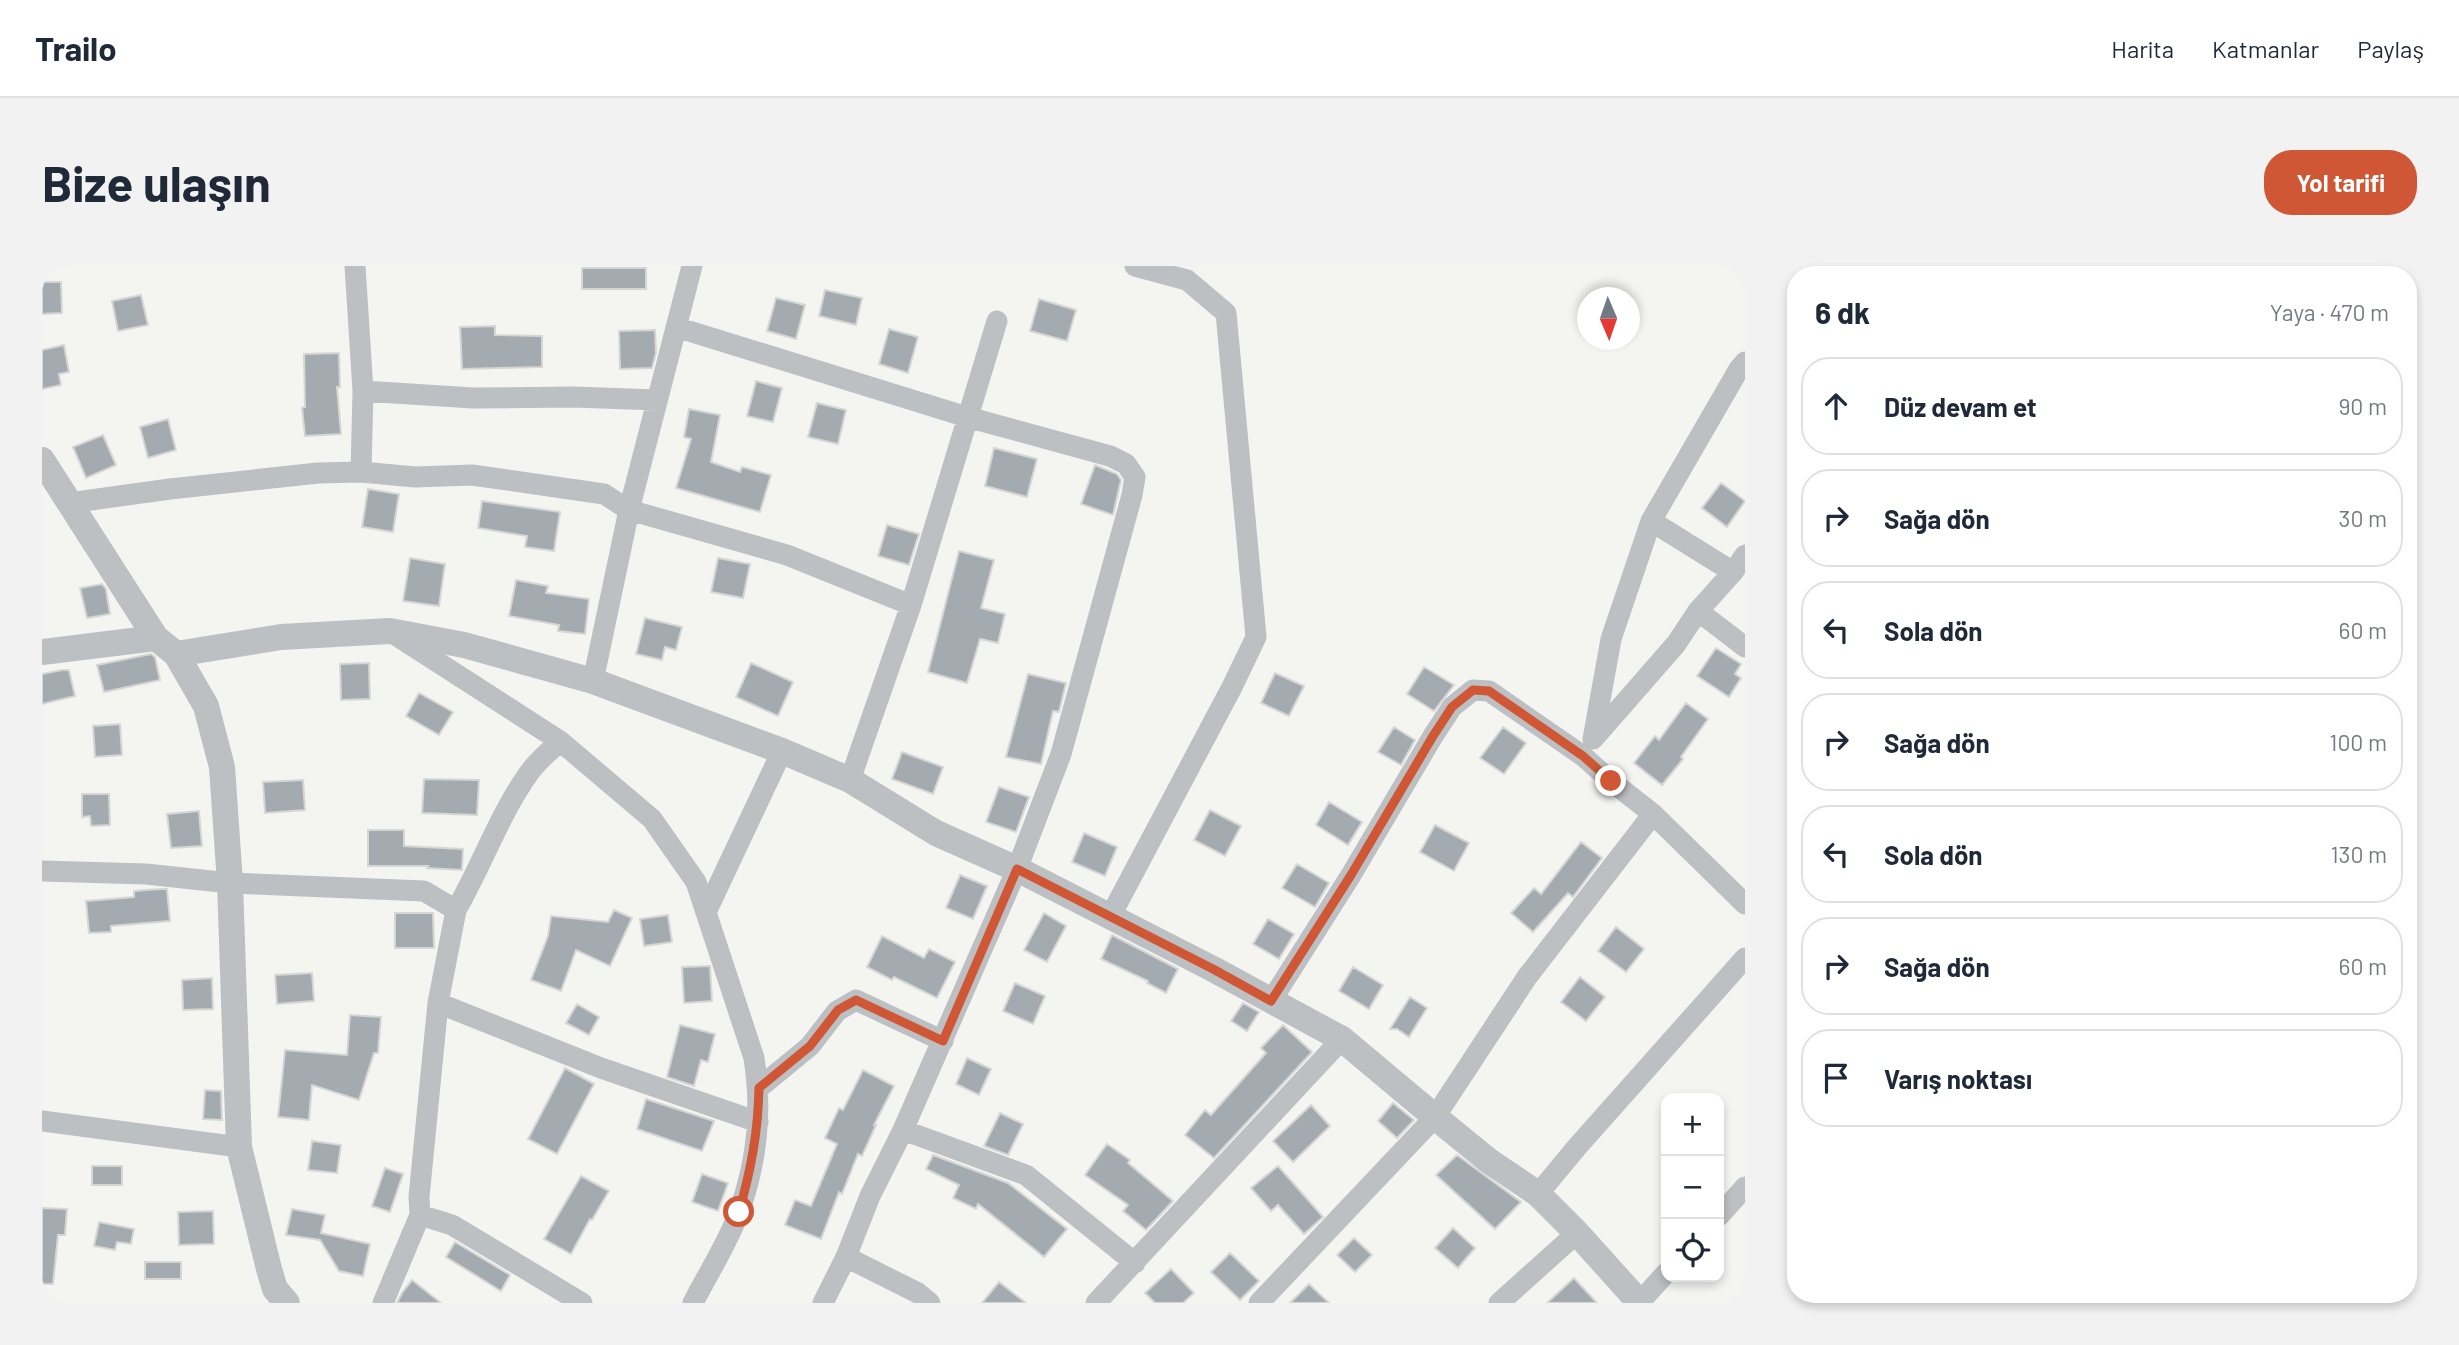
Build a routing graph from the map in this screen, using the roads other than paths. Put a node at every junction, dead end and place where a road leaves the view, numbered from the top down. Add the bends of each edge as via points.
1 (355, 266) edge
2 (692, 266) edge
3 (1135, 266) edge
4 (997, 321) dead end
5 (676, 327) junction
6 (1745, 362) edge
7 (363, 391) junction
8 (657, 400) junction
9 (967, 416) junction
10 (42, 460) edge
11 (361, 472) junction
12 (69, 503) junction
13 (629, 510) junction
14 (1651, 521) junction
15 (1739, 563) edge
16 (912, 605) junction
17 (1698, 611) junction
18 (390, 631) junction
19 (166, 646) junction
20 (1745, 647) edge
21 (42, 652) edge
22 (593, 681) junction
23 (560, 741) junction
24 (1588, 747) junction
25 (782, 751) junction
26 (850, 780) junction
27 (1653, 814) junction
28 (1017, 869) junction
29 (42, 871) edge
30 (230, 883) junction
31 (1745, 904) edge
32 (456, 909) junction
33 (707, 910) junction
34 (1110, 917) junction
35 (1745, 958) edge
36 (1271, 1001) junction
37 (438, 1003) junction
38 (1342, 1039) junction
39 (943, 1041) junction
40 (759, 1088) junction
41 (1435, 1117) junction
42 (42, 1121) edge
43 (758, 1122) junction
44 (903, 1130) junction
45 (239, 1147) junction
46 (1745, 1187) edge
47 (1538, 1194) junction
48 (1724, 1210) edge
49 (419, 1215) junction
50 (1577, 1233) junction
51 (846, 1257) junction
52 (1135, 1263) junction
53 (1661, 1279) edge
54 (287, 1303) edge
55 (383, 1303) edge
56 (582, 1303) edge
57 (693, 1303) edge
58 (823, 1303) edge
59 (930, 1303) edge
60 (1096, 1303) edge
61 (1259, 1303) edge
62 (1499, 1303) edge
63 (1639, 1303) edge

1 - 7 street
2 - 5 street
3 - 34 street via 1187,280 1226,313 1256,637
4 - 9 street
5 - 8 street
5 - 9 street
6 - 14 street
7 - 8 street via 473,398
7 - 11 street
8 - 13 street
9 - 16 street
9 - 28 street via 1110,456 1126,464 1135,477 1061,754
10 - 12 street
11 - 12 street via 318,473
11 - 13 street via 415,477 472,475 604,494
12 - 19 street
13 - 16 street via 787,555
13 - 22 street
14 - 15 street
14 - 24 street via 1611,639
15 - 17 street
16 - 26 street
17 - 20 street
17 - 24 street via 1676,644
18 - 19 street
18 - 22 street via 464,645
18 - 23 street
19 - 21 street
19 - 30 street via 206,706 222,767
22 - 25 street
23 - 32 street via 530,772
23 - 33 street via 652,819 696,882
24 - 27 street via 1611,781
24 - 36 street via 1489,691 1473,690 1452,707 1439,726
25 - 26 street
25 - 33 street
26 - 28 street via 936,833
27 - 31 street
27 - 41 street via 1527,977
28 - 34 street
28 - 39 street
29 - 30 street via 146,874
30 - 32 street via 424,891
30 - 45 street
32 - 37 street
33 - 40 street via 754,1058
34 - 36 street
35 - 47 street
36 - 38 street
37 - 43 street via 601,1069
37 - 49 street
38 - 41 street
38 - 52 street
39 - 40 street via 856,1000 838,1010 810,1046
39 - 44 street
40 - 43 street
41 - 47 street
41 - 61 street
42 - 45 street
43 - 57 street via 739,1212
44 - 51 street
44 - 52 street via 1026,1175
45 - 54 street via 275,1289
46 - 48 street
47 - 50 street
49 - 55 street
49 - 56 street via 452,1225
50 - 62 street
50 - 63 street
51 - 58 street
51 - 59 street
52 - 60 street
53 - 63 street

